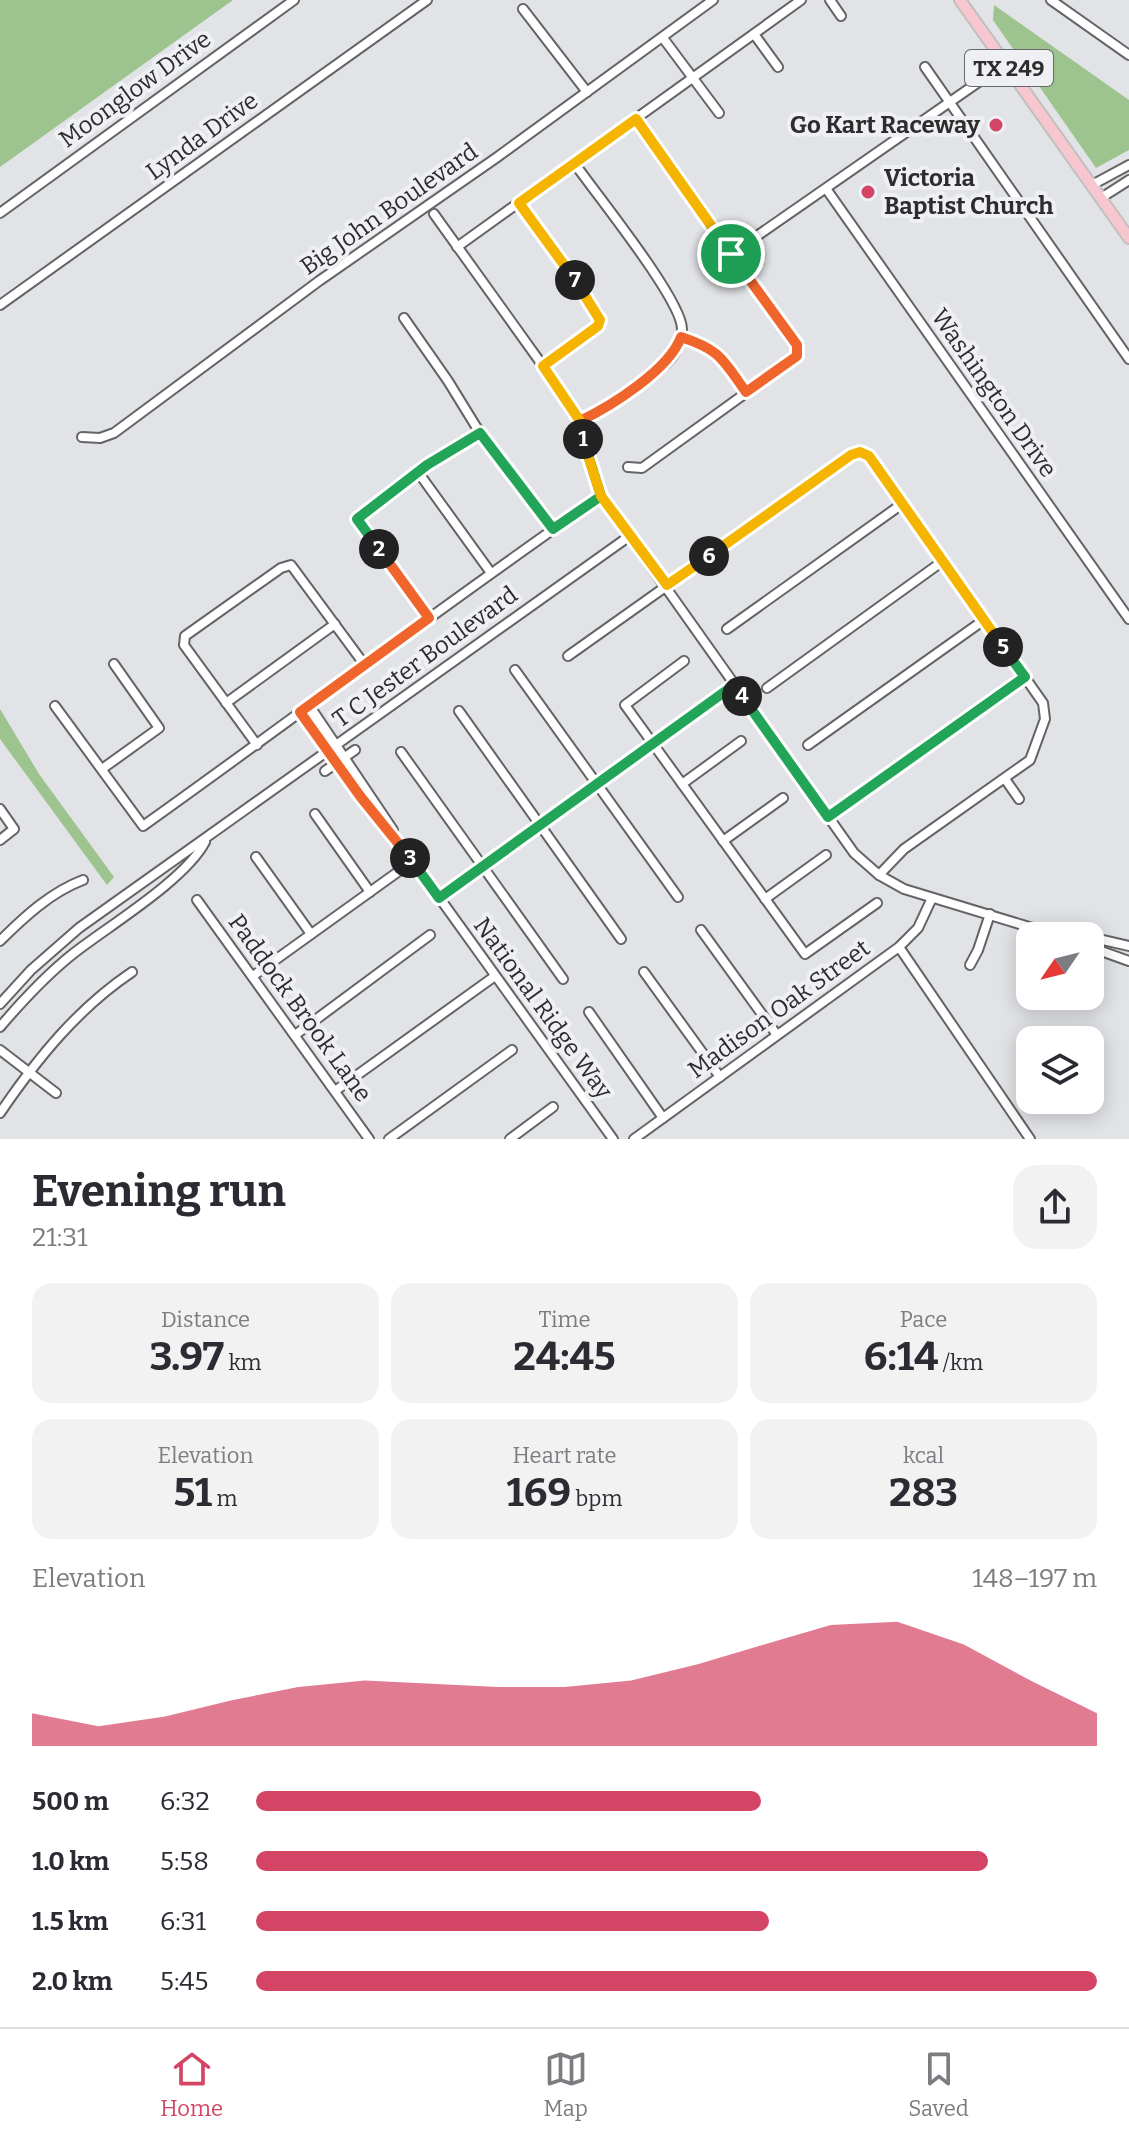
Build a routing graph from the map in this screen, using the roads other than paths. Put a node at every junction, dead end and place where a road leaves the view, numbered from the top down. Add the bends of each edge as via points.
1 (294, 0) edge
2 (427, 0) edge
3 (713, 0) edge
4 (801, 0) edge
5 (830, 0) edge
6 (960, 0) edge
7 (1051, 0) edge
8 (523, 9) dead end
9 (841, 16) dead end
10 (754, 34) junction
11 (663, 38) junction
12 (1129, 55) edge
13 (1006, 63) junction
14 (778, 67) dead end
15 (925, 67) dead end
16 (692, 79) junction
17 (587, 92) junction
18 (950, 103) junction
19 (719, 113) dead end
20 (636, 119) junction
21 (575, 164) junction
22 (1129, 165) edge
23 (1129, 180) edge
24 (1092, 185) junction
25 (827, 190) junction
26 (1101, 198) junction
27 (519, 203) junction
28 (0, 213) edge
29 (434, 214) dead end
30 (1129, 238) edge
31 (457, 247) junction
32 (731, 254) junction
33 (0, 305) edge
34 (404, 318) dead end
35 (681, 337) junction
36 (1129, 359) edge
37 (543, 366) junction
38 (746, 392) junction
39 (580, 421) junction
40 (480, 433) junction
41 (82, 437) dead end
42 (628, 467) dead end
43 (418, 472) junction
44 (601, 496) junction
45 (902, 504) junction
46 (553, 529) junction
47 (631, 535) junction
48 (943, 561) junction
49 (491, 573) junction
50 (667, 585) junction
51 (429, 618) junction
52 (1129, 619) edge
53 (984, 620) junction
54 (335, 624) junction
55 (727, 629) dead end
56 (568, 656) dead end
57 (684, 661) dead end
58 (114, 664) dead end
59 (364, 664) junction
60 (515, 670) dead end
61 (1025, 677) junction
62 (734, 685) junction
63 (767, 688) dead end
64 (226, 703) junction
65 (309, 705) junction
66 (55, 706) dead end
67 (459, 711) dead end
68 (300, 712) junction
69 (741, 741) dead end
70 (653, 744) junction
71 (257, 745) junction
72 (337, 745) junction
73 (808, 745) dead end
74 (355, 750) dead end
75 (329, 751) junction
76 (401, 752) dead end
77 (345, 757) junction
78 (337, 763) junction
79 (102, 769) junction
80 (325, 771) dead end
81 (1005, 779) junction
82 (597, 784) junction
83 (682, 784) junction
84 (783, 798) dead end
85 (1019, 799) dead end
86 (0, 809) edge
87 (315, 814) dead end
88 (828, 817) junction
89 (540, 825) junction
90 (0, 840) edge
91 (205, 841) junction
92 (723, 841) junction
93 (826, 855) dead end
94 (256, 857) dead end
95 (413, 861) junction
96 (482, 867) junction
97 (879, 875) junction
98 (83, 880) dead end
99 (370, 892) junction
100 (127, 895) junction
101 (678, 897) dead end
102 (439, 898) junction
103 (932, 898) junction
104 (765, 899) junction
105 (197, 900) dead end
106 (877, 903) dead end
107 (136, 908) junction
108 (990, 914) junction
109 (1017, 922) edge
110 (701, 930) dead end
111 (311, 934) junction
112 (430, 935) dead end
113 (621, 939) dead end
114 (1104, 940) edge
115 (0, 941) edge
116 (1111, 942) junction
117 (1129, 946) edge
118 (899, 947) junction
119 (1104, 952) edge
120 (1108, 954) junction
121 (1129, 961) edge
122 (970, 965) dead end
123 (132, 972) dead end
124 (644, 972) dead end
125 (253, 976) junction
126 (495, 976) junction
127 (563, 979) dead end
128 (0, 1004) edge
129 (589, 1012) dead end
130 (0, 1027) edge
131 (295, 1035) junction
132 (777, 1035) junction
133 (0, 1050) edge
134 (512, 1050) dead end
135 (28, 1072) junction
136 (720, 1077) junction
137 (335, 1091) junction
138 (56, 1093) dead end
139 (553, 1107) dead end
140 (0, 1113) edge
141 (663, 1118) junction
142 (369, 1139) edge
143 (389, 1139) edge
144 (510, 1139) edge
145 (613, 1139) edge
146 (634, 1139) edge
147 (1030, 1139) edge

1 - 28 street, Moonglow Drive
2 - 33 street, Lynda Drive
3 - 11 street, Big John Boulevard
4 - 10 street
5 - 9 street
6 - 13 main road, TX 249
7 - 12 street
8 - 17 street
10 - 14 street
10 - 16 street
11 - 16 street
11 - 17 street, Big John Boulevard
13 - 18 street
13 - 24 main road, TX 249
15 - 18 street
16 - 19 street
16 - 20 street
17 - 41 street, Big John Boulevard via 114,433
18 - 25 street
18 - 36 street
20 - 21 street
20 - 32 street
21 - 27 street
21 - 35 street via 676,306
22 - 24 street
23 - 26 street
24 - 26 main road, TX 249
25 - 32 street
25 - 52 street, Washington Drive
26 - 30 main road, TX 249
27 - 31 street
27 - 37 street via 600,320
29 - 31 street
31 - 37 street
32 - 38 street via 797,345 797,356
34 - 40 street
35 - 38 street via 713,350
35 - 39 street via 671,358
37 - 39 street
38 - 42 street via 642,468
39 - 44 street
40 - 43 street
40 - 46 street
43 - 49 street
43 - 51 street via 357,519
44 - 46 street
44 - 47 street
45 - 48 street
45 - 50 street via 869,456 851,455
45 - 55 street
46 - 49 street
47 - 50 street
47 - 72 street, T C Jester Boulevard
48 - 53 street
48 - 63 street
49 - 51 street
50 - 56 street
50 - 62 street
51 - 59 street
53 - 61 street
53 - 73 street
54 - 59 street
54 - 64 street
54 - 64 street via 295,568 286,565 183,640
57 - 70 street via 625,705
58 - 79 street via 159,728
59 - 65 street
60 - 82 street
61 - 81 street via 1045,719 1030,760
61 - 88 street
62 - 70 street
62 - 88 street
64 - 71 street
65 - 68 street
65 - 72 street, National Ridge Way
66 - 79 street
67 - 89 street
68 - 71 street
68 - 75 street, National Ridge Way
69 - 83 street
70 - 82 street
70 - 83 street
71 - 79 street via 143,826
72 - 75 street, T C Jester Boulevard
72 - 77 street, National Ridge Way
74 - 77 street, T C Jester Boulevard
75 - 78 street, National Ridge Way
75 - 91 street, T C Jester Boulevard
76 - 96 street
77 - 78 street, T C Jester Boulevard
77 - 95 street, National Ridge Way
78 - 80 street, T C Jester Boulevard
78 - 95 street, National Ridge Way
81 - 85 street
81 - 97 street via 904,849
82 - 89 street
82 - 101 street
83 - 92 street
84 - 92 street
86 - 90 street via 14,829
87 - 99 street
88 - 97 street via 854,853
89 - 96 street
89 - 113 street
91 - 100 street, T C Jester Boulevard
91 - 107 street, T C Jester Boulevard via 199,853
92 - 104 street
93 - 104 street
94 - 111 street
95 - 99 street
95 - 102 street, National Ridge Way
96 - 102 street
96 - 127 street
97 - 103 street
98 - 115 street via 65,887
99 - 111 street
100 - 107 street
100 - 128 street, T C Jester Boulevard via 55,949
102 - 126 street, National Ridge Way
103 - 108 street
103 - 118 street, Madison Oak Street via 918,928
104 - 106 street via 805,954
105 - 125 street, Paddock Brook Lane
107 - 130 street, T C Jester Boulevard via 37,985
108 - 109 street
108 - 122 street
110 - 132 street
111 - 125 street
112 - 131 street
114 - 116 street
116 - 117 street
116 - 120 street
118 - 132 street, Madison Oak Street
118 - 147 street
119 - 120 street
120 - 121 street
123 - 135 street via 73,1020
124 - 136 street
125 - 131 street, Paddock Brook Lane
126 - 137 street
126 - 145 street, National Ridge Way
129 - 141 street
131 - 137 street, Paddock Brook Lane
132 - 136 street, Madison Oak Street
133 - 135 street
134 - 143 street
135 - 138 street
135 - 140 street
136 - 141 street, Madison Oak Street
137 - 142 street, Paddock Brook Lane
139 - 144 street
141 - 146 street, Madison Oak Street

